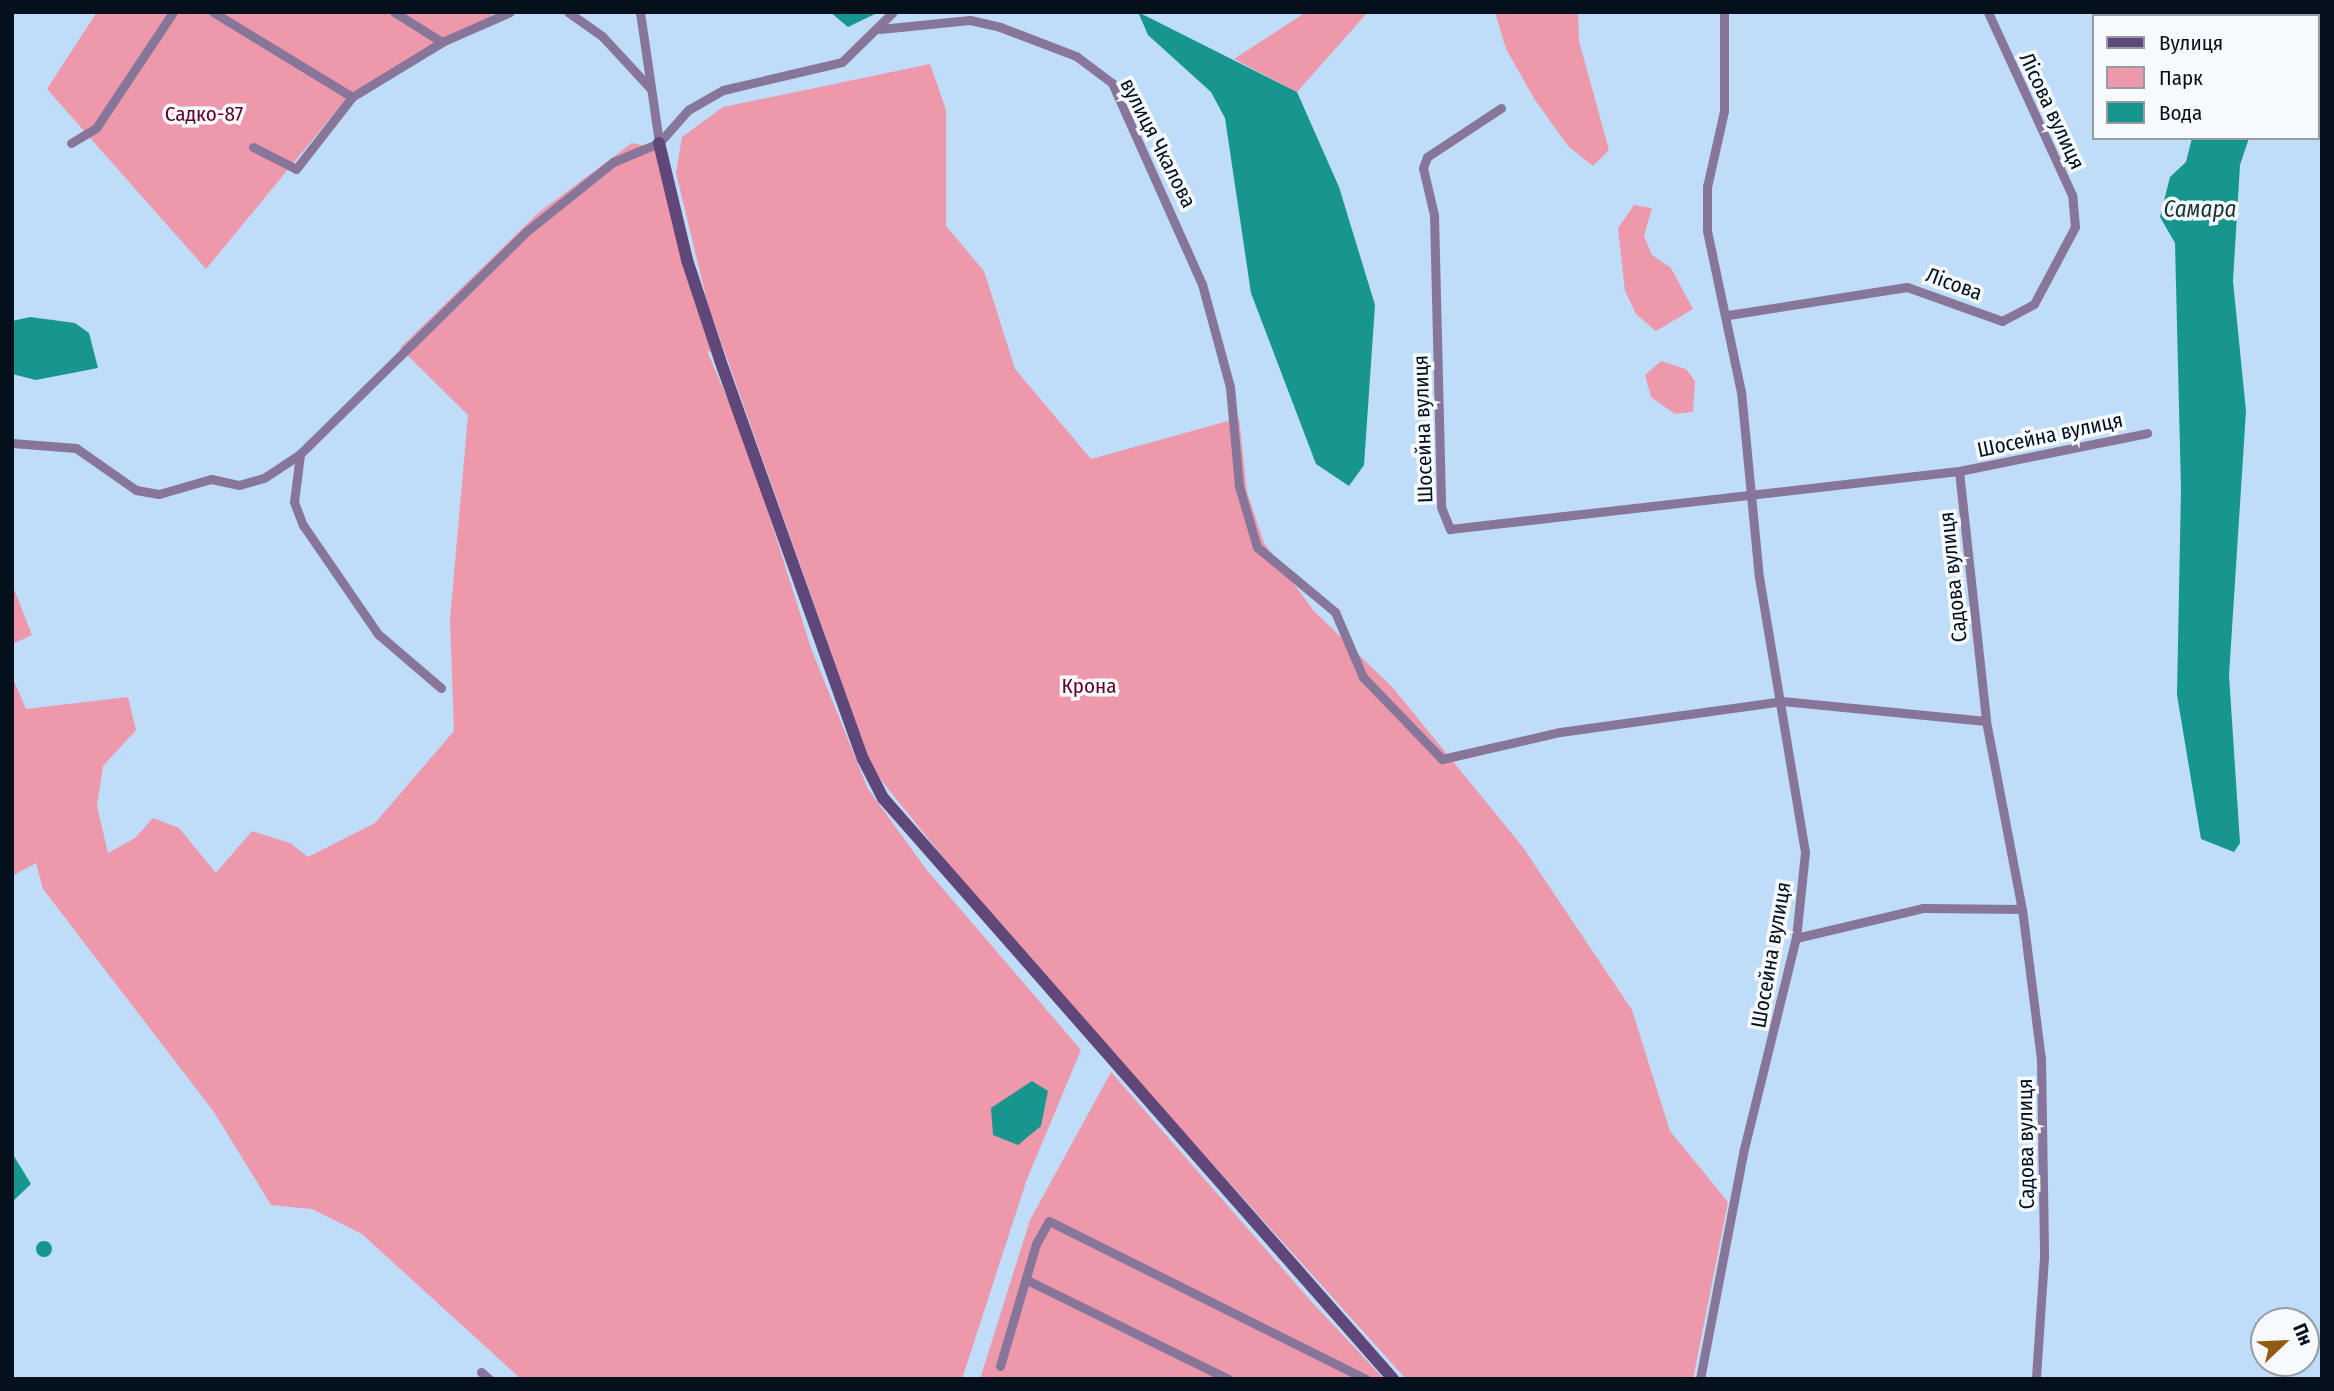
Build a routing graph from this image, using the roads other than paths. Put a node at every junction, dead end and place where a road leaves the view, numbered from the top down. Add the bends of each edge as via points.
1 (173, 12) edge
2 (213, 12) edge
3 (394, 12) edge
4 (510, 12) edge
5 (568, 12) edge
6 (640, 12) edge
7 (893, 12) edge
8 (1724, 12) edge
9 (1988, 12) edge
10 (880, 29) junction
11 (442, 42) junction
12 (652, 89) junction
13 (352, 97) junction
14 (1501, 108) dead end
15 (71, 143) dead end
16 (659, 143) junction
17 (253, 147) dead end
18 (2075, 227) joint
19 (1728, 315) junction
20 (2147, 433) dead end
21 (12, 443) edge
22 (300, 454) junction
23 (1959, 471) junction
24 (1751, 492) junction
25 (441, 688) dead end
26 (1782, 701) junction
27 (1986, 721) junction
28 (2022, 909) junction
29 (1796, 938) junction
30 (1027, 1280) junction
31 (1000, 1366) dead end
32 (1228, 1379) edge
33 (1366, 1379) edge
34 (1393, 1379) edge
35 (1700, 1379) edge
36 (2036, 1379) edge

1 - 15 street via 96,128
2 - 13 street
3 - 11 street
4 - 11 street
5 - 12 street via 602,36
6 - 12 street
7 - 10 street
8 - 19 street, Шосейна вулиця via 1724,111 1707,187 1707,230
9 - 18 street, Лісова вулиця via 2072,195
10 - 16 street via 842,62 723,90 688,110
10 - 26 street, вулиця Чкалова via 970,20 1065,51 1112,83 1186,239 1230,387 1239,486 1257,547 1335,612 1363,677 1442,758 1560,732
11 - 13 street
12 - 16 street
13 - 17 street via 296,169
14 - 24 street, Шосейна вулиця via 1427,157 1423,168 1434,215 1441,507 1450,529
16 - 22 street via 614,162 527,231
16 - 34 street via 687,260 720,360 863,759 884,798
18 - 19 street, Лісова via 2034,304 2002,321 1908,287
19 - 24 street, Шосейна вулиця
20 - 23 street, Шосейна вулиця
21 - 22 street via 76,448 136,490 159,494 211,479 239,485 264,478
22 - 25 street via 294,502 303,525 378,634
23 - 24 street, Шосейна вулиця
23 - 27 street, Садова вулиця
24 - 26 street, Шосейна вулиця via 1759,578
26 - 27 street
26 - 29 street, Шосейна вулиця via 1805,852
27 - 28 street, Садова вулиця
28 - 29 street via 1923,908
28 - 36 street, Садова вулиця via 2041,1059 2045,1160
29 - 35 street, Шосейна вулиця via 1744,1149
30 - 31 street
30 - 32 street
30 - 33 street via 1049,1221

